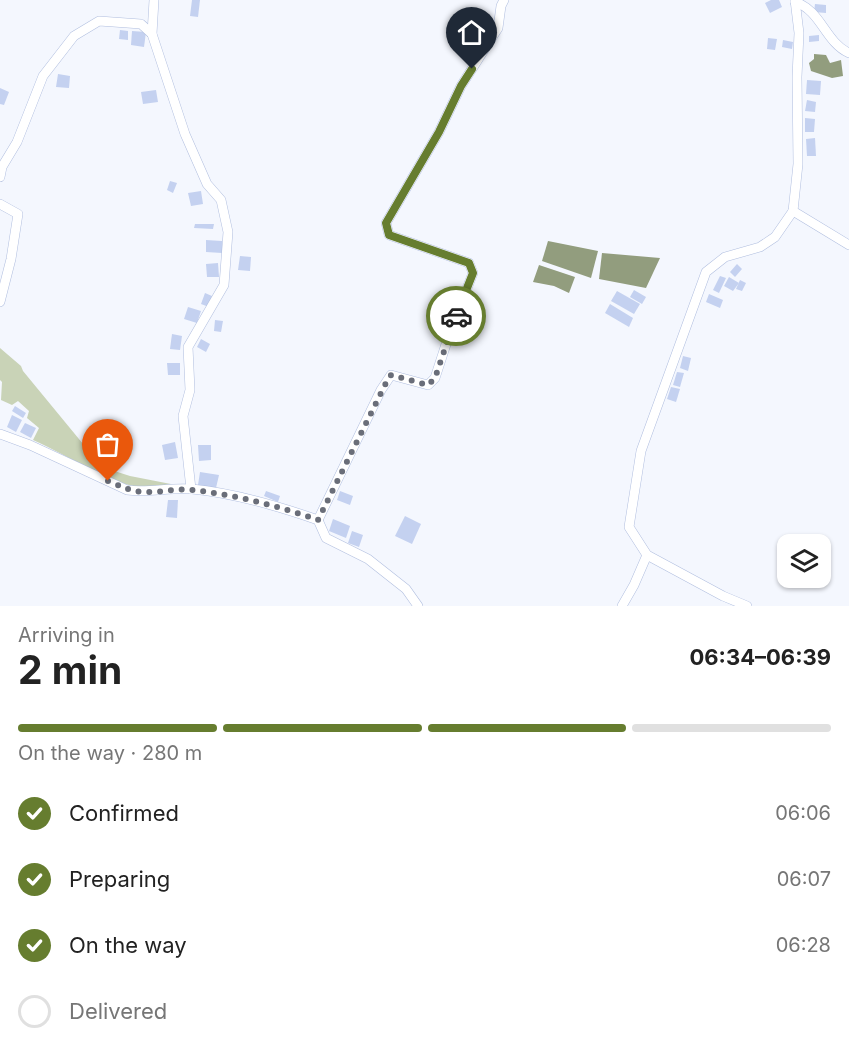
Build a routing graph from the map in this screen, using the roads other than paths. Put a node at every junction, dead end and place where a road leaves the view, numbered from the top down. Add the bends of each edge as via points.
1 (154, 0) edge
2 (504, 0) edge
3 (795, 1) edge
4 (152, 34) junction
5 (849, 53) edge
6 (0, 177) edge
7 (0, 204) edge
8 (793, 211) junction
9 (849, 245) edge
10 (0, 302) edge
11 (0, 434) edge
12 (191, 489) junction
13 (318, 520) junction
14 (647, 555) junction
15 (418, 606) edge
16 (622, 606) edge
17 (747, 606) edge

1 - 4 street
2 - 13 street via 498,28 461,86 386,223 389,235 469,263 473,273 435,378 428,385 391,375
3 - 5 street via 806,5 839,48
3 - 8 street via 799,33 798,164
4 - 6 street via 141,24 99,21 74,36 43,76
4 - 12 street via 185,134 207,184 221,200 228,232 224,285 188,347 190,390 183,416
7 - 10 street via 18,214
8 - 9 street
8 - 14 street via 775,237 760,247 725,256 706,272 641,451 629,527
11 - 12 street via 128,490
12 - 13 street via 279,506
13 - 15 street via 326,538 368,560 406,589
14 - 16 street
14 - 17 street

